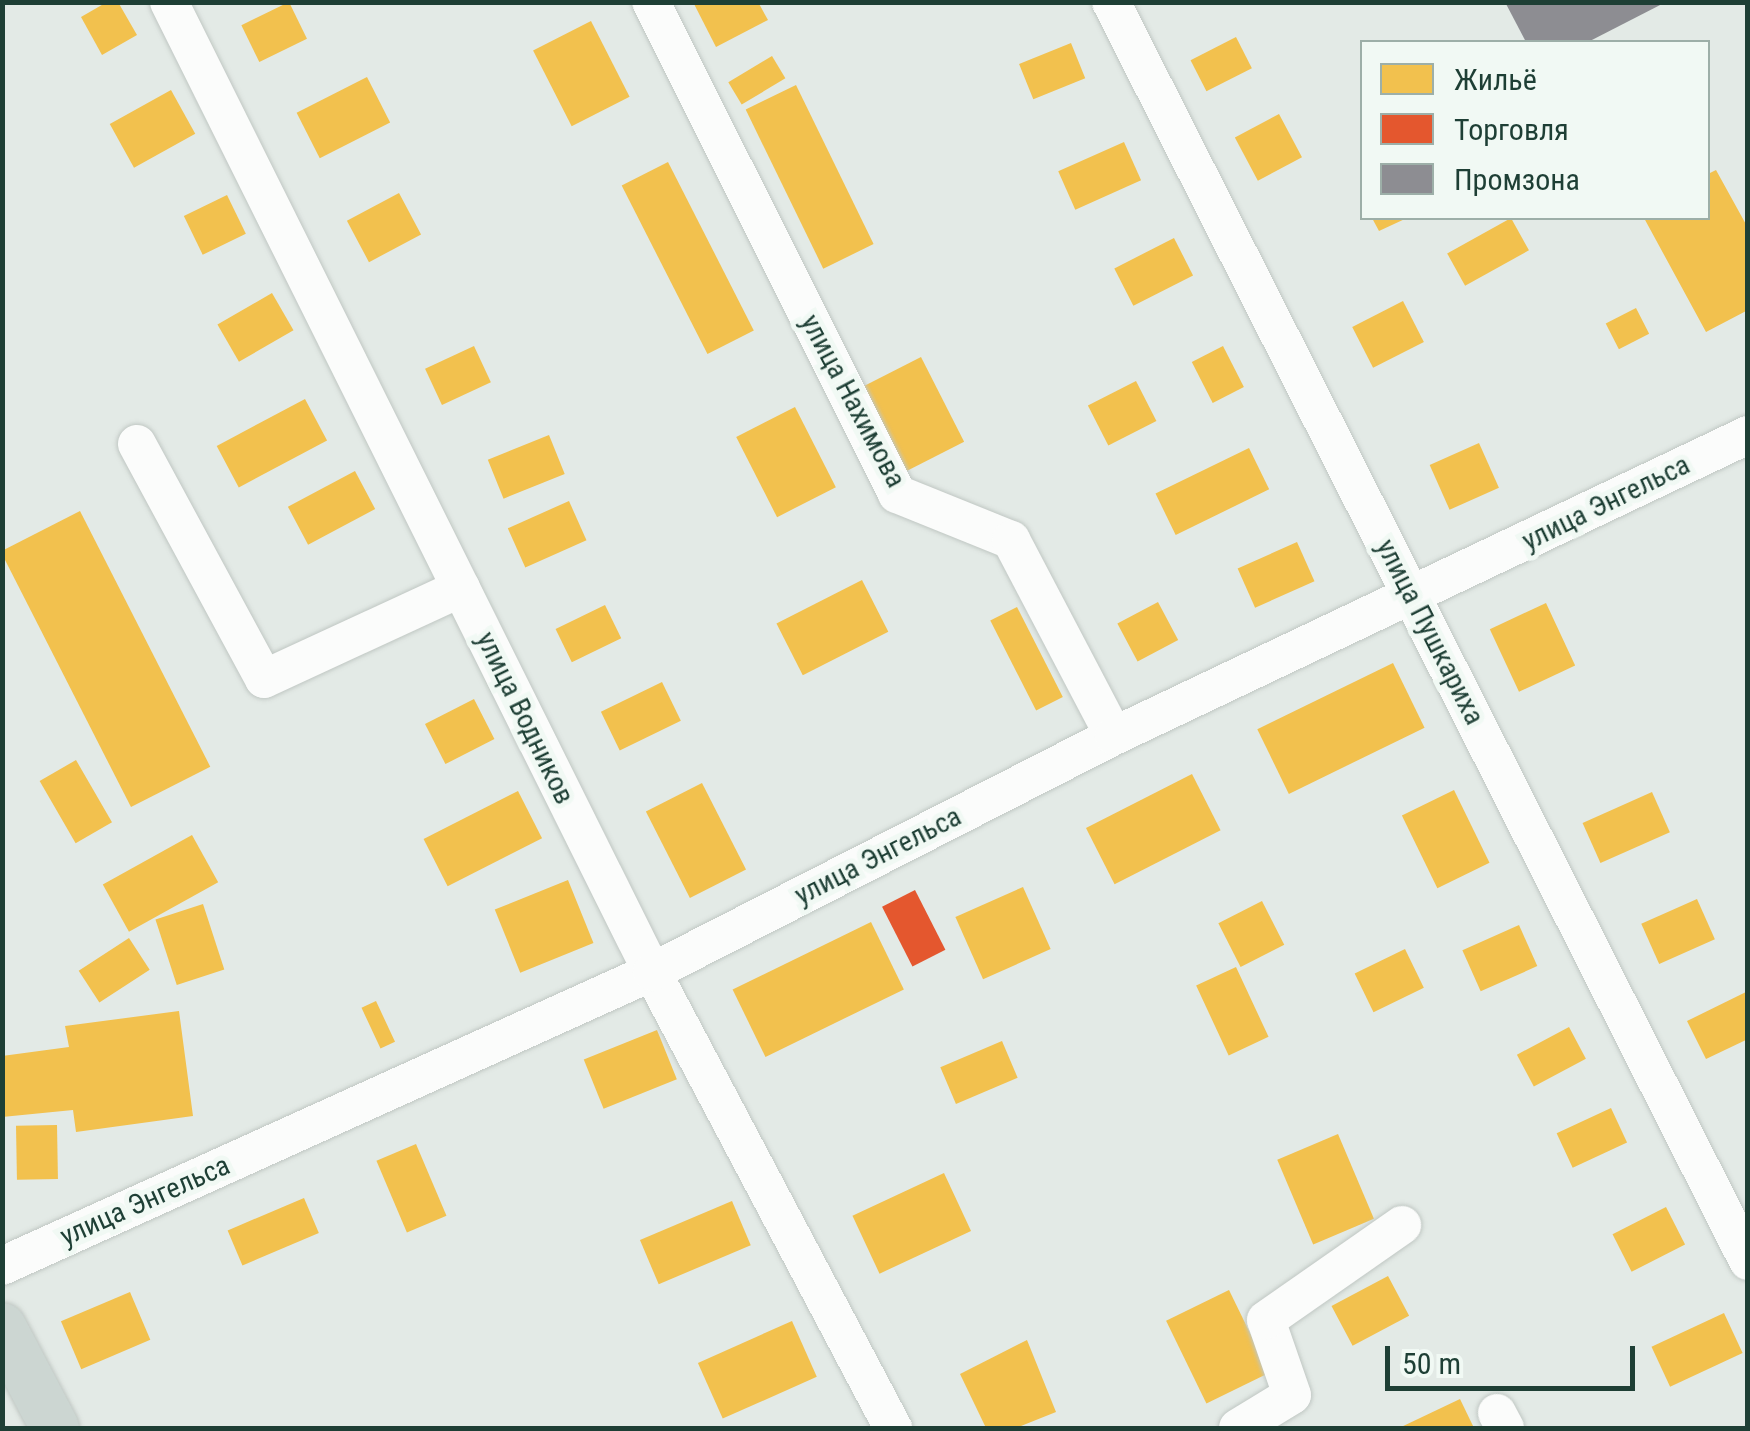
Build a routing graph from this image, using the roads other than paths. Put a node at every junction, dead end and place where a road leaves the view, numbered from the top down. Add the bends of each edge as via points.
1 (169, 2) edge
2 (651, 2) edge
3 (1111, 2) edge
4 (1748, 435) edge
5 (137, 444) dead end
6 (460, 588) junction
7 (1412, 596) junction
8 (1114, 736) junction
9 (652, 972) junction
10 (1402, 1225) dead end
11 (1748, 1262) edge
12 (2, 1266) edge
13 (2, 1327) edge
14 (54, 1428) edge
15 (893, 1428) edge
16 (1238, 1428) edge

1 - 6 street, улица Водников
2 - 8 street, улица Нахимова via 896,494 1011,540
3 - 7 street, улица Пушкариха
4 - 7 street, улица Энгельса
5 - 6 street via 264,679
6 - 9 street, улица Водников
7 - 8 street, улица Энгельса
7 - 11 street, улица Пушкариха
8 - 9 street, улица Энгельса
9 - 12 street, улица Энгельса
9 - 15 street, улица Водников
10 - 16 street via 1266,1320 1292,1395
13 - 14 main road

